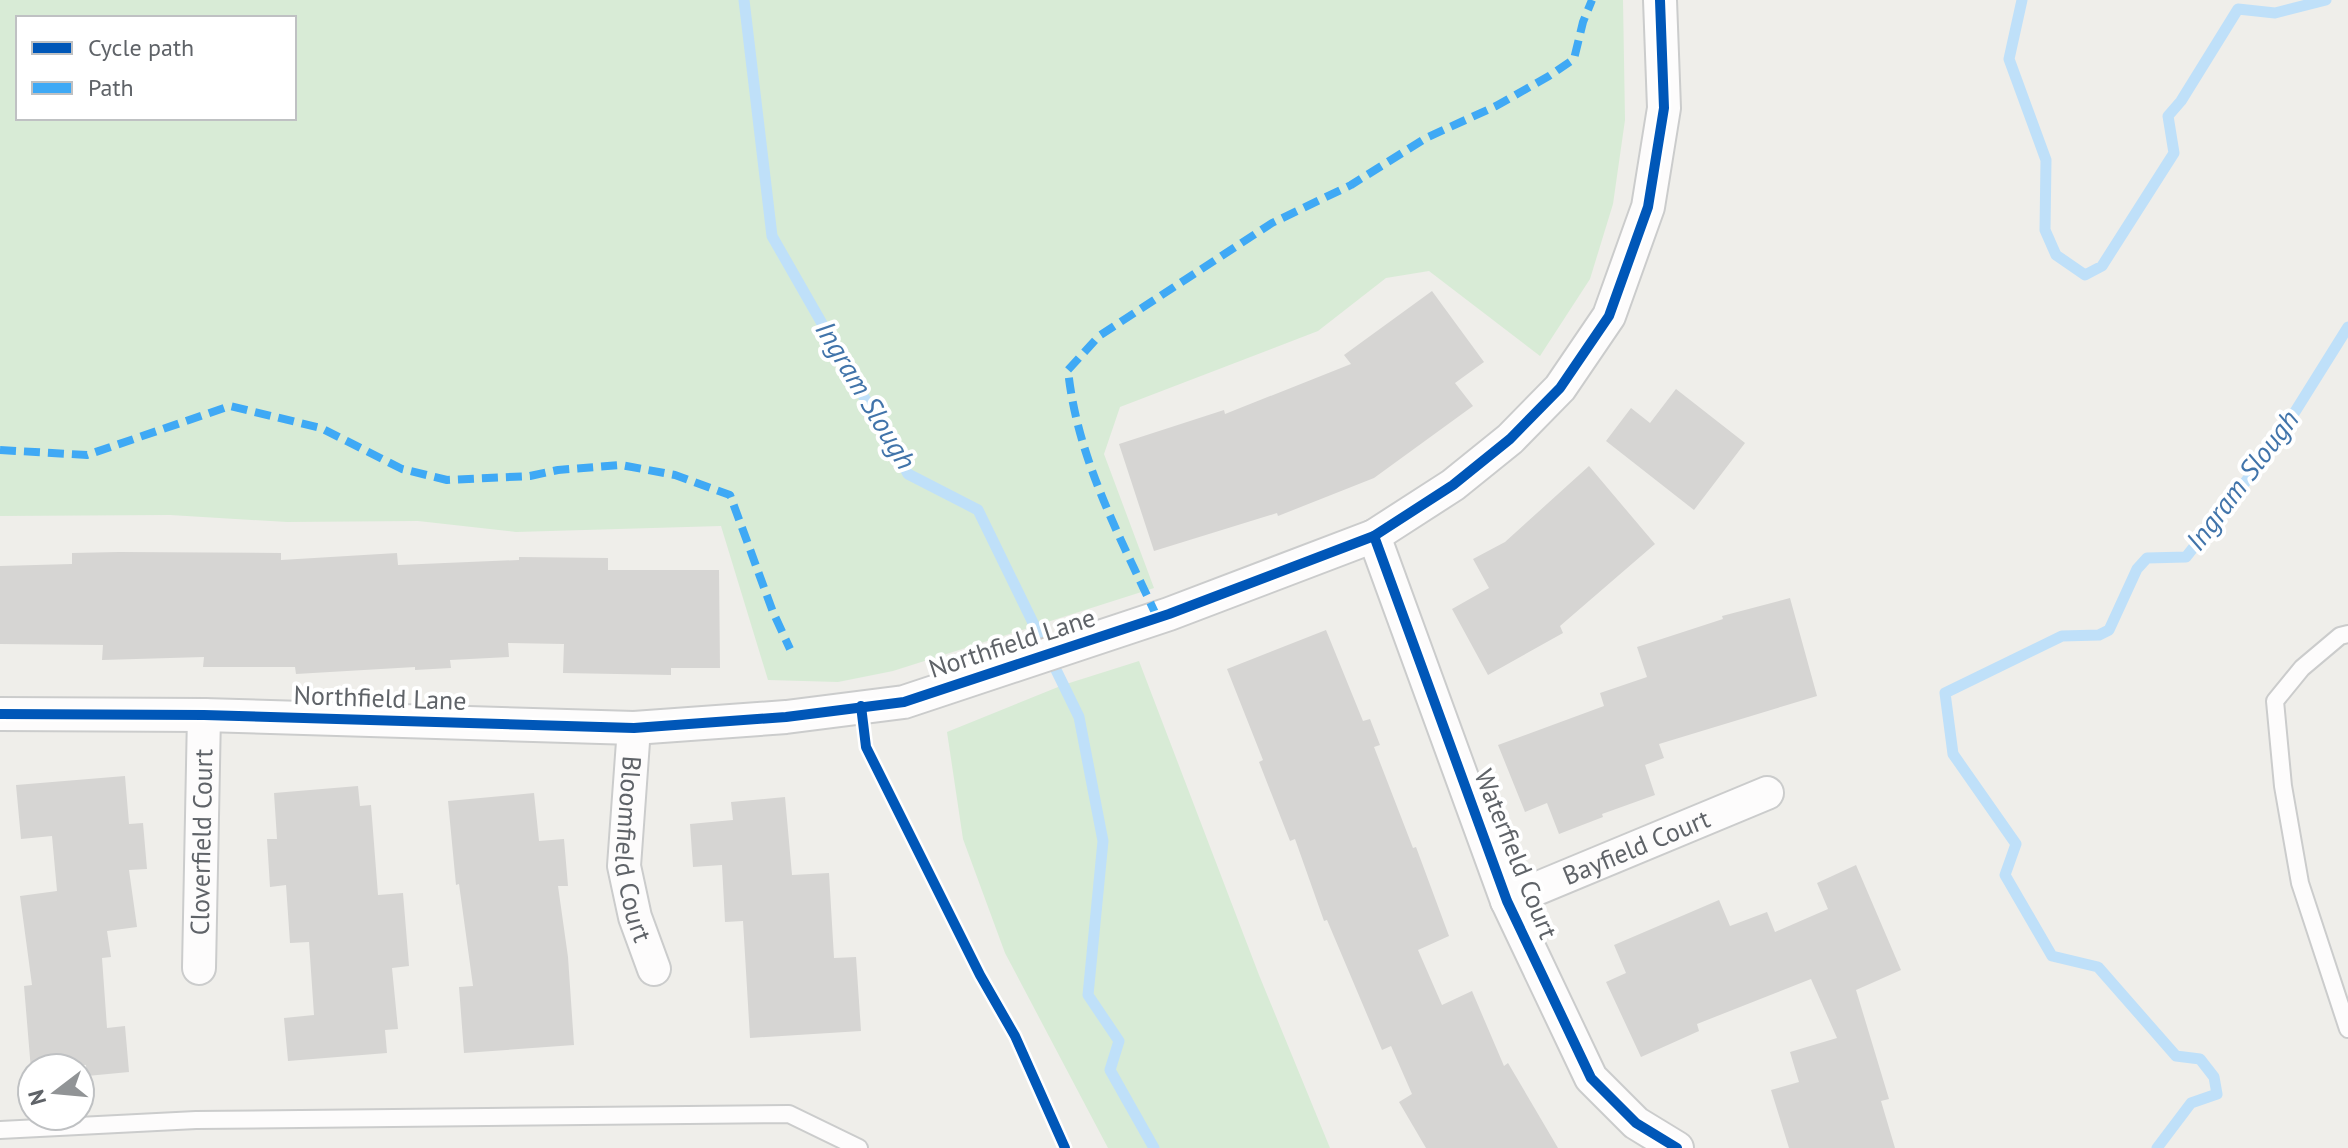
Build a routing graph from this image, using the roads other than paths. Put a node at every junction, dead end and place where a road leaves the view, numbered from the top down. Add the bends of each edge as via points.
1 (1660, 0) edge
2 (1374, 536) junction
3 (2348, 634) edge
4 (0, 714) edge
5 (204, 715) junction
6 (634, 728) junction
7 (1767, 793) dead end
8 (1507, 901) junction
9 (199, 968) dead end
10 (654, 969) dead end
11 (2348, 1029) edge
12 (0, 1130) edge
13 (859, 1148) edge
14 (1677, 1148) edge

1 - 2 street, Northfield Lane via 1664,108 1648,207 1609,316 1560,388 1510,439 1453,485
2 - 6 street, Northfield Lane via 1169,614 904,702
2 - 8 street, Waterfield Court
3 - 11 lane via 2302,668 2275,701 2300,883
4 - 5 street, Northfield Lane
5 - 6 street, Northfield Lane
5 - 9 street, Cloverfield Court
6 - 10 street, Bloomfield Court via 624,866
7 - 8 street, Bayfield Court
8 - 14 street, Waterfield Court via 1591,1078 1636,1123
12 - 13 lane via 196,1120 789,1114

